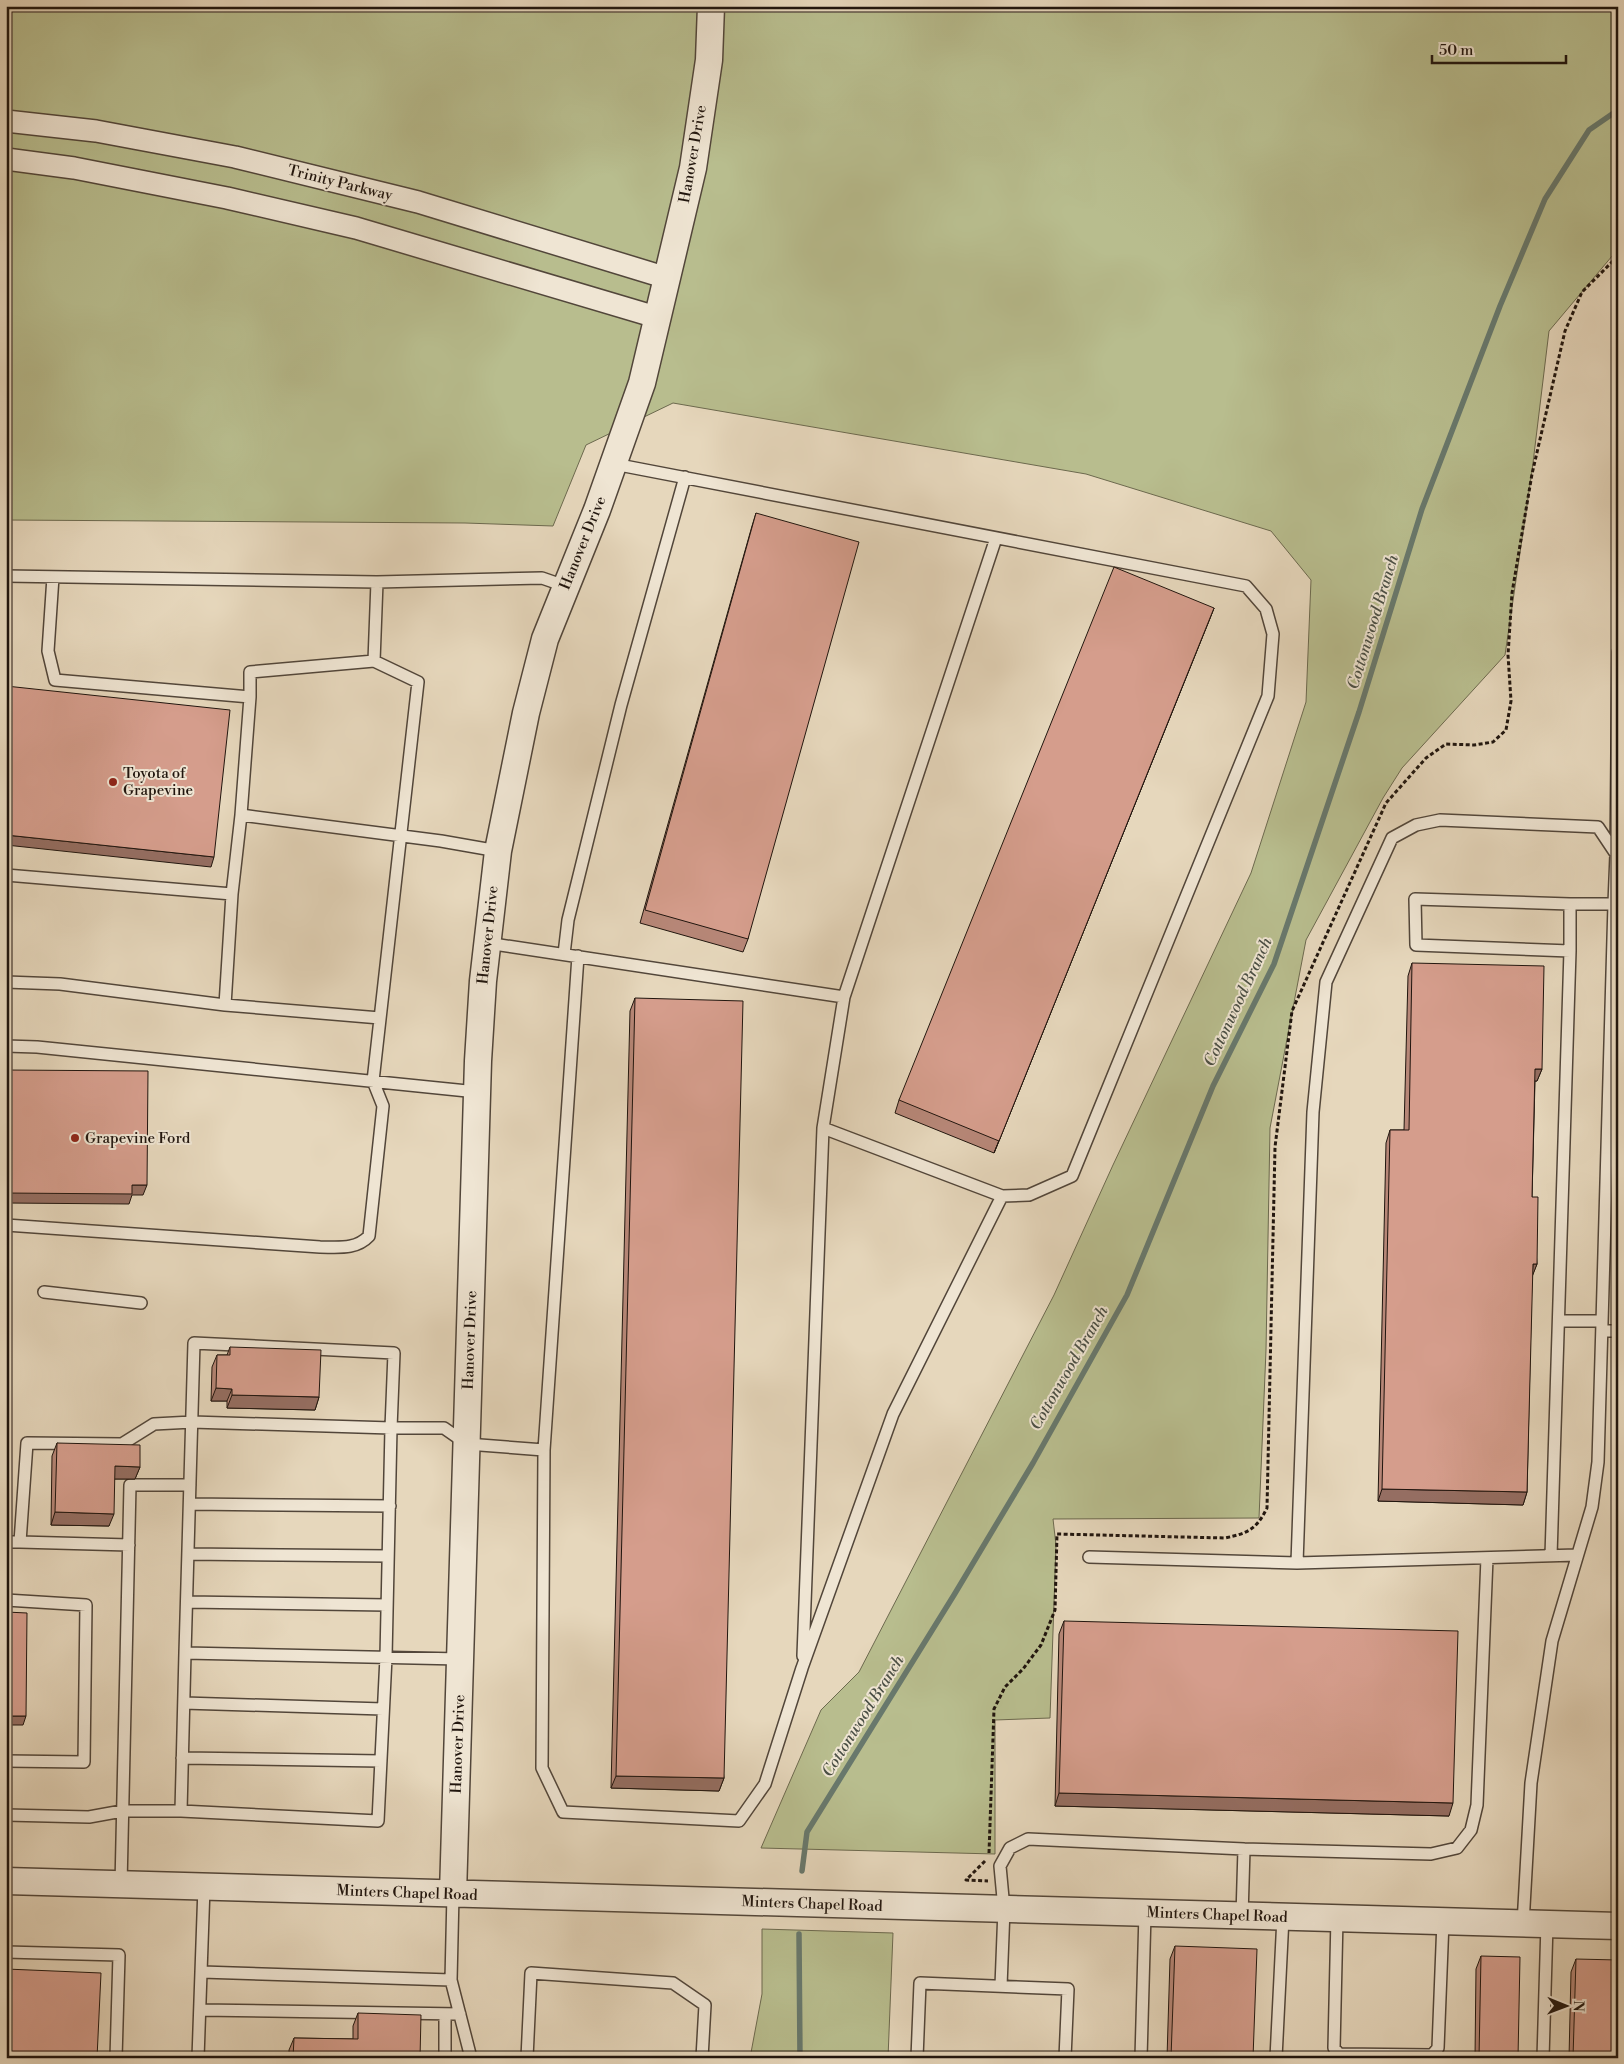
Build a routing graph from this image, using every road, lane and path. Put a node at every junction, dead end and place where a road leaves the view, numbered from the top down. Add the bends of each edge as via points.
1 (711, 6) edge
2 (6, 121) edge
3 (6, 159) edge
4 (1618, 256) edge
5 (667, 278) junction
6 (656, 317) junction
7 (614, 464) junction
8 (685, 477) junction
9 (996, 538) junction
10 (6, 576) edge
11 (53, 576) junction
12 (377, 582) junction
13 (565, 586) junction
14 (1618, 652) edge
15 (374, 661) junction
16 (250, 697) junction
17 (1617, 719) edge
18 (241, 815) junction
19 (399, 836) junction
20 (498, 850) junction
21 (1617, 852) edge
22 (6, 875) edge
23 (232, 894) junction
24 (1570, 904) junction
25 (1614, 904) junction
26 (486, 943) junction
27 (1570, 952) junction
28 (564, 954) junction
29 (578, 956) junction
30 (6, 982) edge
31 (844, 998) junction
32 (225, 1005) junction
33 (380, 1018) junction
34 (6, 1046) edge
35 (1613, 1071) edge
36 (373, 1082) junction
37 (477, 1092) junction
38 (823, 1128) junction
39 (1002, 1196) junction
40 (6, 1225) edge
41 (44, 1292) dead end
42 (141, 1303) dead end
43 (1559, 1320) junction
44 (1602, 1326) junction
45 (1618, 1331) edge
46 (192, 1422) junction
47 (391, 1428) junction
48 (467, 1444) junction
49 (544, 1450) junction
50 (190, 1485) junction
51 (190, 1504) junction
52 (390, 1506) junction
53 (6, 1542) edge
54 (20, 1542) junction
55 (129, 1544) junction
56 (188, 1554) junction
57 (1577, 1555) junction
58 (388, 1556) junction
59 (1551, 1556) junction
60 (1089, 1557) dead end
61 (1487, 1558) junction
62 (1297, 1563) junction
63 (6, 1600) edge
64 (187, 1602) junction
65 (387, 1605) junction
66 (185, 1653) junction
67 (386, 1657) junction
68 (460, 1659) junction
69 (802, 1668) junction
70 (184, 1703) junction
71 (383, 1709) junction
72 (182, 1758) junction
73 (6, 1761) edge
74 (381, 1761) junction
75 (122, 1811) junction
76 (181, 1811) junction
77 (6, 1815) edge
78 (1244, 1849) junction
79 (6, 1881) edge
80 (1001, 1881) junction
81 (120, 1884) junction
82 (204, 1887) junction
83 (453, 1894) junction
84 (1004, 1909) junction
85 (1145, 1913) junction
86 (1242, 1916) junction
87 (1283, 1917) junction
88 (1338, 1918) junction
89 (1443, 1921) junction
90 (1535, 1924) junction
91 (1618, 1926) edge
92 (6, 1952) edge
93 (202, 1972) junction
94 (452, 1980) junction
95 (1001, 1986) junction
96 (200, 2010) junction
97 (445, 2014) junction
98 (460, 2014) junction
99 (116, 2058) edge
100 (198, 2058) edge
101 (445, 2058) edge
102 (471, 2058) edge
103 (527, 2058) edge
104 (702, 2058) edge
105 (917, 2058) edge
106 (1065, 2058) edge
107 (1141, 2058) edge
108 (1276, 2058) edge
109 (1543, 2058) edge

1 - 5 street, Hanover Drive via 708,60 693,168
2 - 5 street, Trinity Parkway via 96,131 235,156 418,202
3 - 6 street via 74,168 227,198 356,228
4 - 80 path via 1582,292 1563,341 1532,474 1512,593 1508,655 1511,701 1506,730 1493,742 1446,744 1426,758 1386,803 1292,1011 1275,1147 1267,1508 1259,1523 1246,1533 1225,1538 1057,1534 1055,1610 1040,1645 1005,1687 994,1708 990,1850 984,1864 966,1880
5 - 6 street, Hanover Drive
6 - 7 street, Hanover Drive via 642,383
7 - 8 lane
7 - 13 street, Hanover Drive
8 - 9 lane
8 - 28 lane via 622,704 568,920
9 - 31 lane
9 - 39 lane via 1246,586 1266,609 1273,634 1268,696 1072,1176 1029,1195
10 - 11 lane
11 - 12 lane
11 - 16 lane via 48,651 55,680
12 - 13 lane via 542,578
12 - 15 lane
13 - 20 street, Hanover Drive via 545,639 526,713
14 - 17 lane
15 - 16 lane via 250,672
15 - 19 lane via 418,682
16 - 18 lane
17 - 21 lane
18 - 19 lane
18 - 23 lane
19 - 20 lane
19 - 33 lane
20 - 26 street, Hanover Drive
21 - 25 lane
21 - 62 lane via 1598,827 1440,820 1416,826 1392,838 1326,982 1313,1112
22 - 23 lane
23 - 32 lane
24 - 25 lane
24 - 27 lane
24 - 27 lane via 1415,899 1416,945
25 - 35 lane
26 - 28 lane
26 - 37 street, Hanover Drive
27 - 43 lane
28 - 29 lane
29 - 31 lane
29 - 49 lane
30 - 32 lane via 60,984
31 - 38 lane
32 - 33 lane
33 - 36 lane
34 - 36 lane
35 - 44 lane
36 - 37 lane
36 - 40 lane via 383,1106 369,1236 362,1244 320,1247
37 - 48 street, Hanover Drive
38 - 39 lane
38 - 69 lane
39 - 69 lane via 893,1414
41 - 42 lane
43 - 44 lane
43 - 59 lane
44 - 45 lane
44 - 57 lane via 1598,1462 1592,1507
46 - 47 lane
46 - 47 lane via 194,1343 394,1353
46 - 50 lane
46 - 54 lane via 154,1424 122,1444 27,1443
47 - 48 lane via 444,1428
47 - 52 lane
48 - 49 lane
48 - 68 street, Hanover Drive
49 - 69 lane via 542,1768 563,1812 739,1821 765,1784
50 - 51 lane
50 - 55 lane via 130,1485
51 - 52 lane
51 - 56 lane
52 - 58 lane
53 - 54 lane
54 - 55 lane
55 - 75 lane
56 - 58 lane
56 - 64 lane
57 - 59 lane
57 - 90 lane via 1552,1641 1532,1774
58 - 65 lane
59 - 61 lane
60 - 62 lane
61 - 62 lane
61 - 78 lane via 1477,1805 1471,1830 1457,1848 1431,1854
63 - 73 lane via 86,1605 84,1762
64 - 65 lane
64 - 66 lane
65 - 67 lane
66 - 67 lane
66 - 70 lane
67 - 68 lane
67 - 71 lane
68 - 83 street, Hanover Drive
70 - 71 lane
70 - 72 lane
71 - 74 lane
72 - 74 lane
72 - 76 lane
74 - 76 lane via 378,1821
75 - 76 lane
75 - 77 lane via 89,1816
75 - 81 lane
78 - 80 lane via 1028,1840 1010,1848 1000,1866
78 - 86 lane
79 - 81 street, Minters Chapel Road
80 - 84 lane
81 - 82 street, Minters Chapel Road
82 - 83 street, Minters Chapel Road
82 - 93 lane
83 - 84 street, Minters Chapel Road
83 - 94 lane
84 - 85 street, Minters Chapel Road
84 - 95 lane
85 - 86 street, Minters Chapel Road
85 - 107 lane
86 - 87 street, Minters Chapel Road
87 - 88 street, Minters Chapel Road
87 - 108 lane
88 - 89 street, Minters Chapel Road
88 - 89 lane via 1334,2048 1339,2054 1432,2055 1438,2048
89 - 90 street, Minters Chapel Road
90 - 91 street, Minters Chapel Road
90 - 109 lane
92 - 99 lane via 119,1955
93 - 94 lane
93 - 96 lane
94 - 98 lane
95 - 105 lane via 920,1984
95 - 106 lane via 1068,1988
96 - 97 lane
96 - 100 lane
97 - 98 lane
97 - 101 lane
98 - 102 lane
103 - 104 lane via 531,1973 674,1983 705,2004

